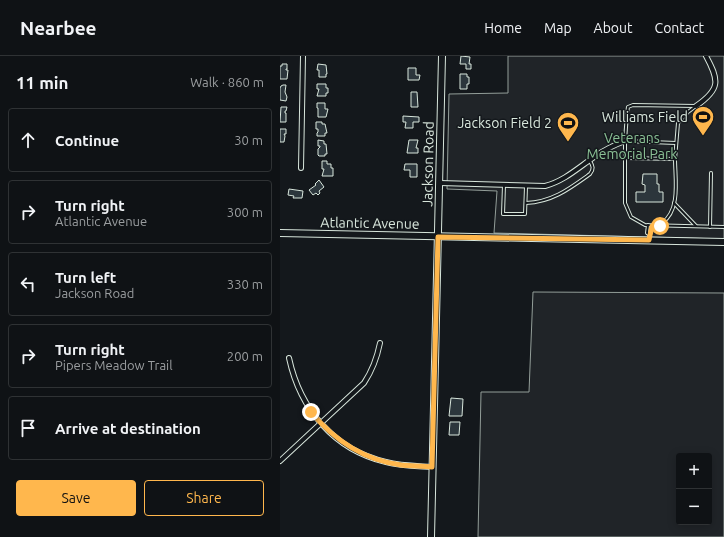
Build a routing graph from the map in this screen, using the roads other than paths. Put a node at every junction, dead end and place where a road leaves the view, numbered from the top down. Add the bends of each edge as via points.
1 (303, 56) edge
2 (442, 56) edge
3 (706, 56) edge
4 (696, 106) junction
5 (625, 141) junction
6 (676, 143) junction
7 (625, 158) junction
8 (675, 159) junction
9 (589, 160) junction
10 (301, 168) dead end
11 (711, 174) dead end
12 (440, 183) junction
13 (504, 185) junction
14 (526, 186) junction
15 (526, 203) junction
16 (674, 204) junction
17 (648, 225) junction
18 (652, 226) junction
19 (697, 226) junction
20 (710, 227) junction
21 (724, 228) edge
22 (280, 233) edge
23 (438, 237) junction
24 (650, 238) junction
25 (724, 242) edge
26 (380, 343) dead end
27 (289, 358) dead end
28 (321, 424) junction
29 (280, 461) edge
30 (432, 467) junction
31 (431, 537) edge

1 - 10 street
2 - 12 street, Jackson Road
3 - 4 street via 716,77 715,87
4 - 5 lane via 631,106 627,113
4 - 6 lane via 678,123
5 - 6 lane
5 - 7 lane
5 - 9 street
6 - 8 lane
7 - 8 lane
7 - 17 lane via 625,203 631,217
8 - 16 lane
9 - 14 street via 572,174 553,184
9 - 15 lane via 592,171 567,190 550,199
11 - 20 lane
12 - 13 street
12 - 23 street, Jackson Road
13 - 14 street
13 - 15 lane via 503,214 525,214
14 - 15 lane
16 - 18 lane via 662,222
16 - 19 lane
17 - 18 lane
17 - 24 lane via 647,233
18 - 19 lane
18 - 24 lane
19 - 20 lane
20 - 21 lane
22 - 23 street, Atlantic Avenue
23 - 24 street, Atlantic Avenue
23 - 30 street, Jackson Road
24 - 25 street, Atlantic Avenue
26 - 28 street via 370,374 364,383
27 - 28 street via 302,397
28 - 29 street
28 - 30 street via 347,446 371,457 401,465
30 - 31 street, Jackson Road

